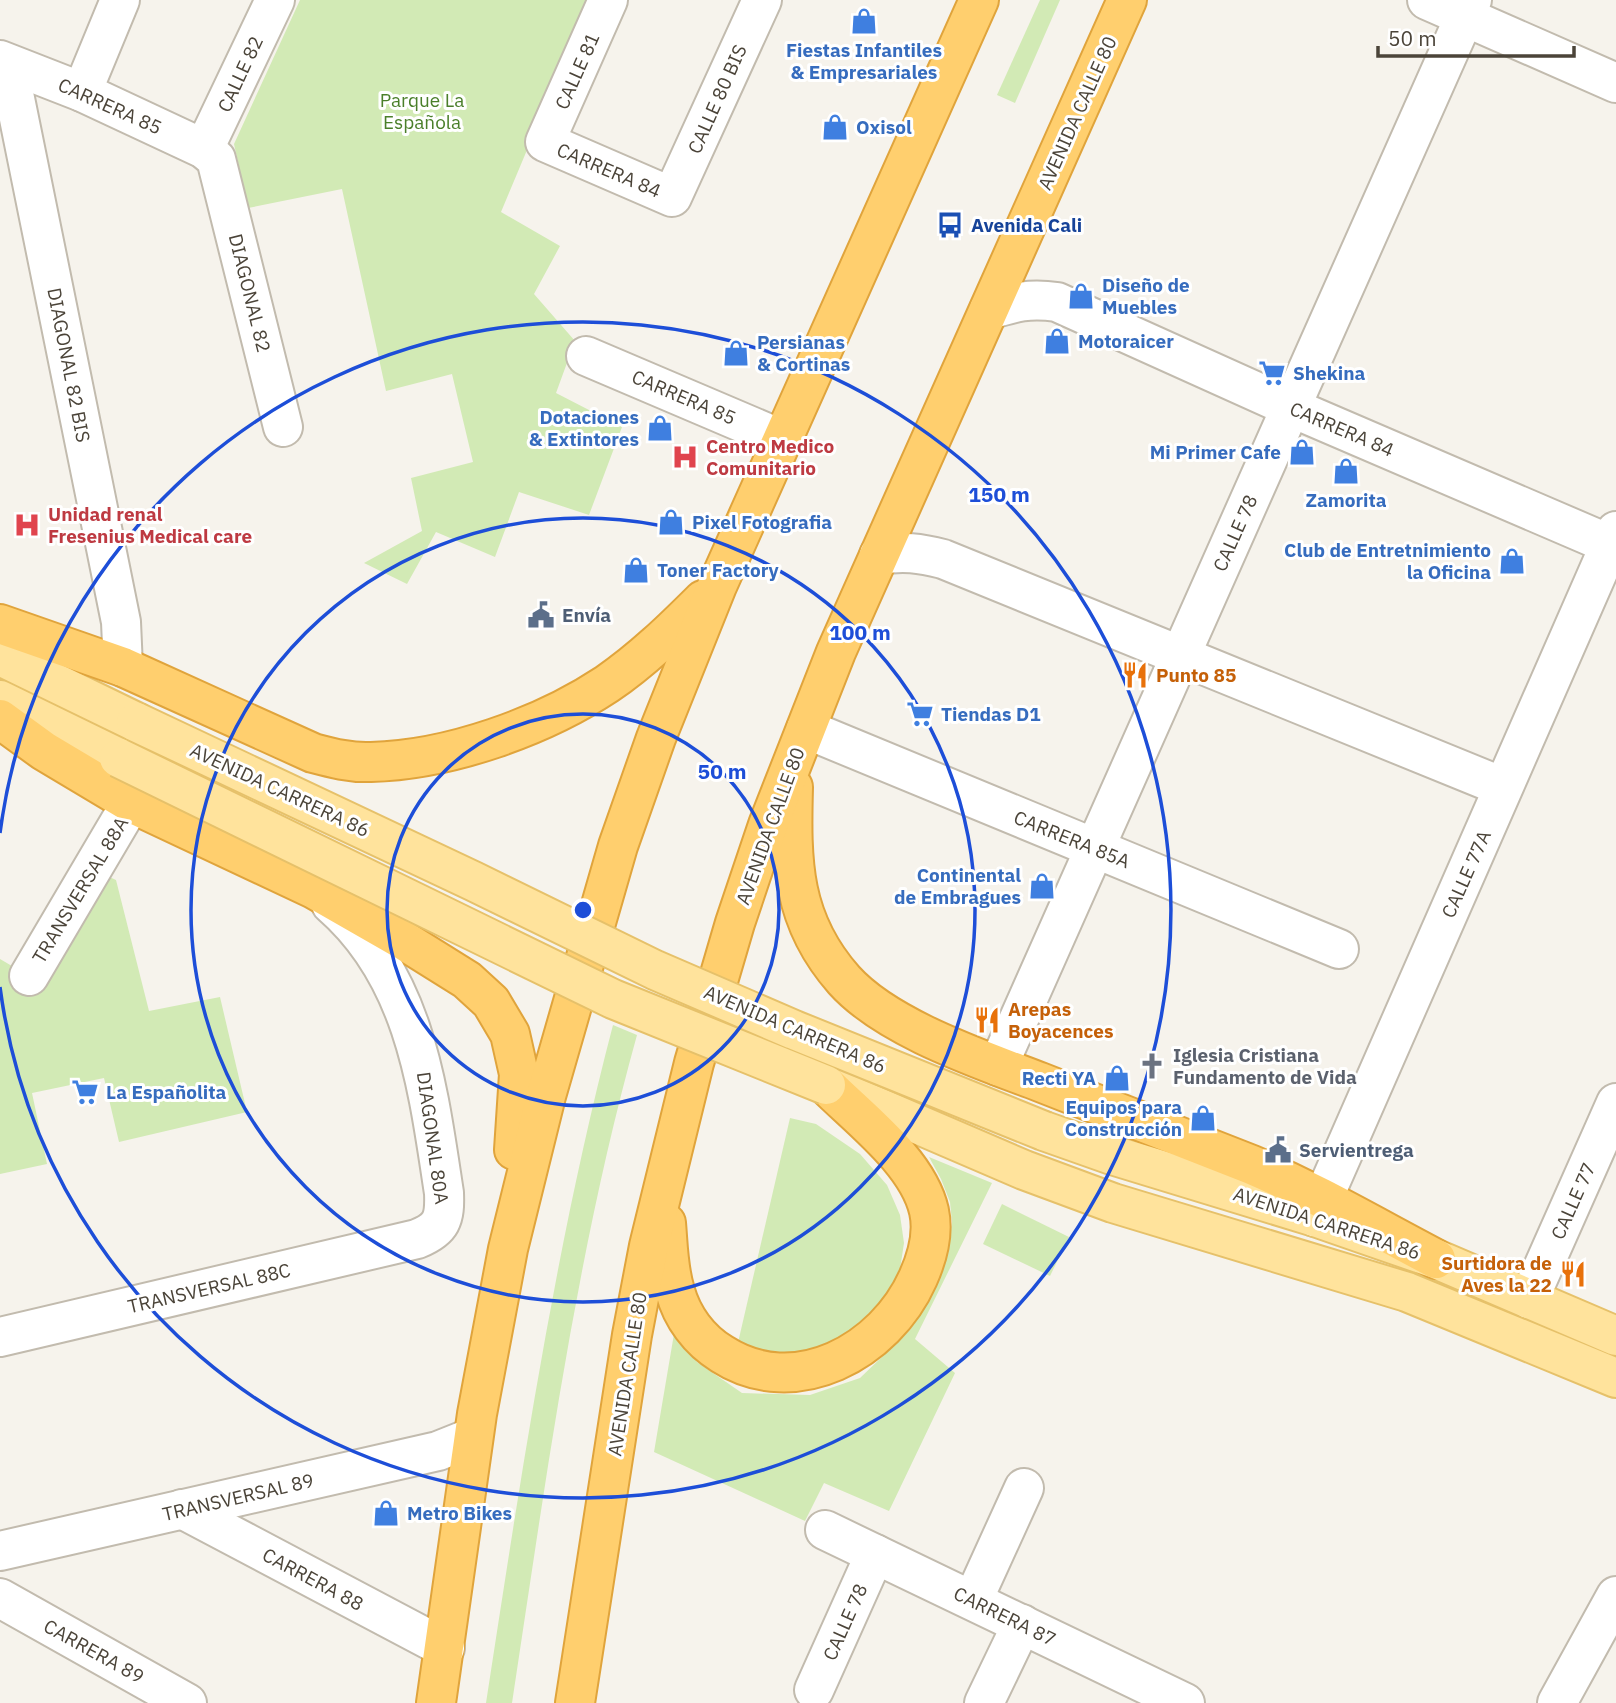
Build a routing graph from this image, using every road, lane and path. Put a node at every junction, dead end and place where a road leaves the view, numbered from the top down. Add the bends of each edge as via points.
1 (120, 0) edge
2 (275, 0) edge
3 (608, 0) edge
4 (762, 0) edge
5 (979, 0) edge
6 (1127, 0) edge
7 (1427, 0) edge
8 (1468, 8) edge
9 (4, 62) edge
10 (1616, 83) edge
11 (82, 92) junction
12 (545, 142) joint
13 (210, 154) junction
14 (672, 197) joint
15 (989, 310) junction
16 (586, 356) dead end
17 (1290, 407) junction
18 (283, 427) dead end
19 (781, 439) junction
20 (1614, 541) edge
21 (879, 555) junction
22 (717, 586) junction
23 (0, 624) edge
24 (0, 656) edge
25 (1180, 657) junction
26 (123, 667) junction
27 (0, 700) edge
28 (0, 719) edge
29 (800, 743) junction
30 (1503, 788) junction
31 (131, 803) junction
32 (1095, 848) junction
33 (314, 889) junction
34 (1339, 949) dead end
35 (29, 976) dead end
36 (998, 1066) junction
37 (826, 1085) junction
38 (1616, 1103) edge
39 (664, 1179) junction
40 (1319, 1208) junction
41 (417, 1239) joint
42 (508, 1249) junction
43 (1436, 1259) joint
44 (1529, 1299) junction
45 (1616, 1336) edge
46 (0, 1337) edge
47 (1616, 1378) edge
48 (473, 1437) junction
49 (1024, 1488) dead end
50 (182, 1509) junction
51 (825, 1530) dead end
52 (0, 1551) edge
53 (875, 1554) junction
54 (1616, 1596) edge
55 (0, 1598) edge
56 (973, 1600) junction
57 (1021, 1623) junction
58 (445, 1648) junction
59 (814, 1690) dead end
60 (1177, 1701) edge
61 (187, 1703) edge
62 (436, 1703) edge
63 (575, 1703) edge
64 (984, 1703) edge
65 (1558, 1703) edge

1 - 11 street
2 - 13 street, CALLE 82
3 - 12 street, CALLE 81
4 - 14 street, CALLE 80 BIS
5 - 19 highway
6 - 15 highway, AVENIDA CALLE 80
7 - 8 street
8 - 10 street
8 - 17 street, CALLE 78
9 - 11 street, CARRERA 85
9 - 26 street, DIAGONAL 82 BIS via 121,622
11 - 13 street, CARRERA 85
12 - 14 street, CARRERA 84
13 - 18 street, DIAGONAL 82
15 - 17 street, CARRERA 84 via 1022,300 1057,302
15 - 21 highway, AVENIDA CALLE 80
16 - 19 street, CARRERA 85
17 - 20 street, CARRERA 84
17 - 25 street, CALLE 78
19 - 22 highway
20 - 30 street, CALLE 77A
21 - 25 street via 920,552 943,559
21 - 29 highway, AVENIDA CALLE 80
22 - 26 highway via 661,642 606,684 507,733 416,758 369,763 313,753
22 - 42 highway via 613,859
23 - 26 highway
24 - 40 main road, AVENIDA CARRERA 86, bridge via 655,970 794,1030 1112,1156
25 - 30 street
25 - 32 street, CALLE 78
27 - 37 main road, AVENIDA CARRERA 86, bridge via 613,999
28 - 31 highway
29 - 32 street, CARRERA 85A
29 - 36 highway via 792,838 794,879 817,942 844,980 890,1017
29 - 39 highway, AVENIDA CALLE 80 via 720,971
30 - 40 street, CALLE 77A
31 - 33 highway
31 - 35 street, TRANSVERSAL 88A
32 - 34 street, CARRERA 85A
32 - 36 street, CALLE 78
33 - 41 street, DIAGONAL 80A via 371,945 420,1056 445,1211 440,1224
33 - 42 highway via 467,981 491,1002 510,1034 519,1074
36 - 40 highway via 1254,1166
37 - 39 highway via 895,1153 922,1192 929,1213 925,1261 904,1304 869,1343 844,1357 795,1373 751,1369 711,1347 694,1329 675,1294
37 - 47 main road, AVENIDA CARRERA 86 via 1024,1170 1113,1203 1407,1292
38 - 44 street, CALLE 77
39 - 63 highway, AVENIDA CALLE 80 via 632,1335
40 - 43 highway
41 - 46 street, TRANSVERSAL 88C
42 - 48 highway
43 - 44 main road, AVENIDA CARRERA 86
44 - 45 main road, AVENIDA CARRERA 86
48 - 50 street, TRANSVERSAL 89 via 438,1451
48 - 58 highway
49 - 56 street
50 - 52 street, TRANSVERSAL 89
50 - 58 street, CARRERA 88
51 - 53 street, CARRERA 87
53 - 56 street, CARRERA 87
53 - 59 street, CALLE 78
54 - 65 street
55 - 61 street, CARRERA 89
56 - 57 street, CARRERA 87
57 - 60 street, CARRERA 87
57 - 64 street
58 - 62 highway

